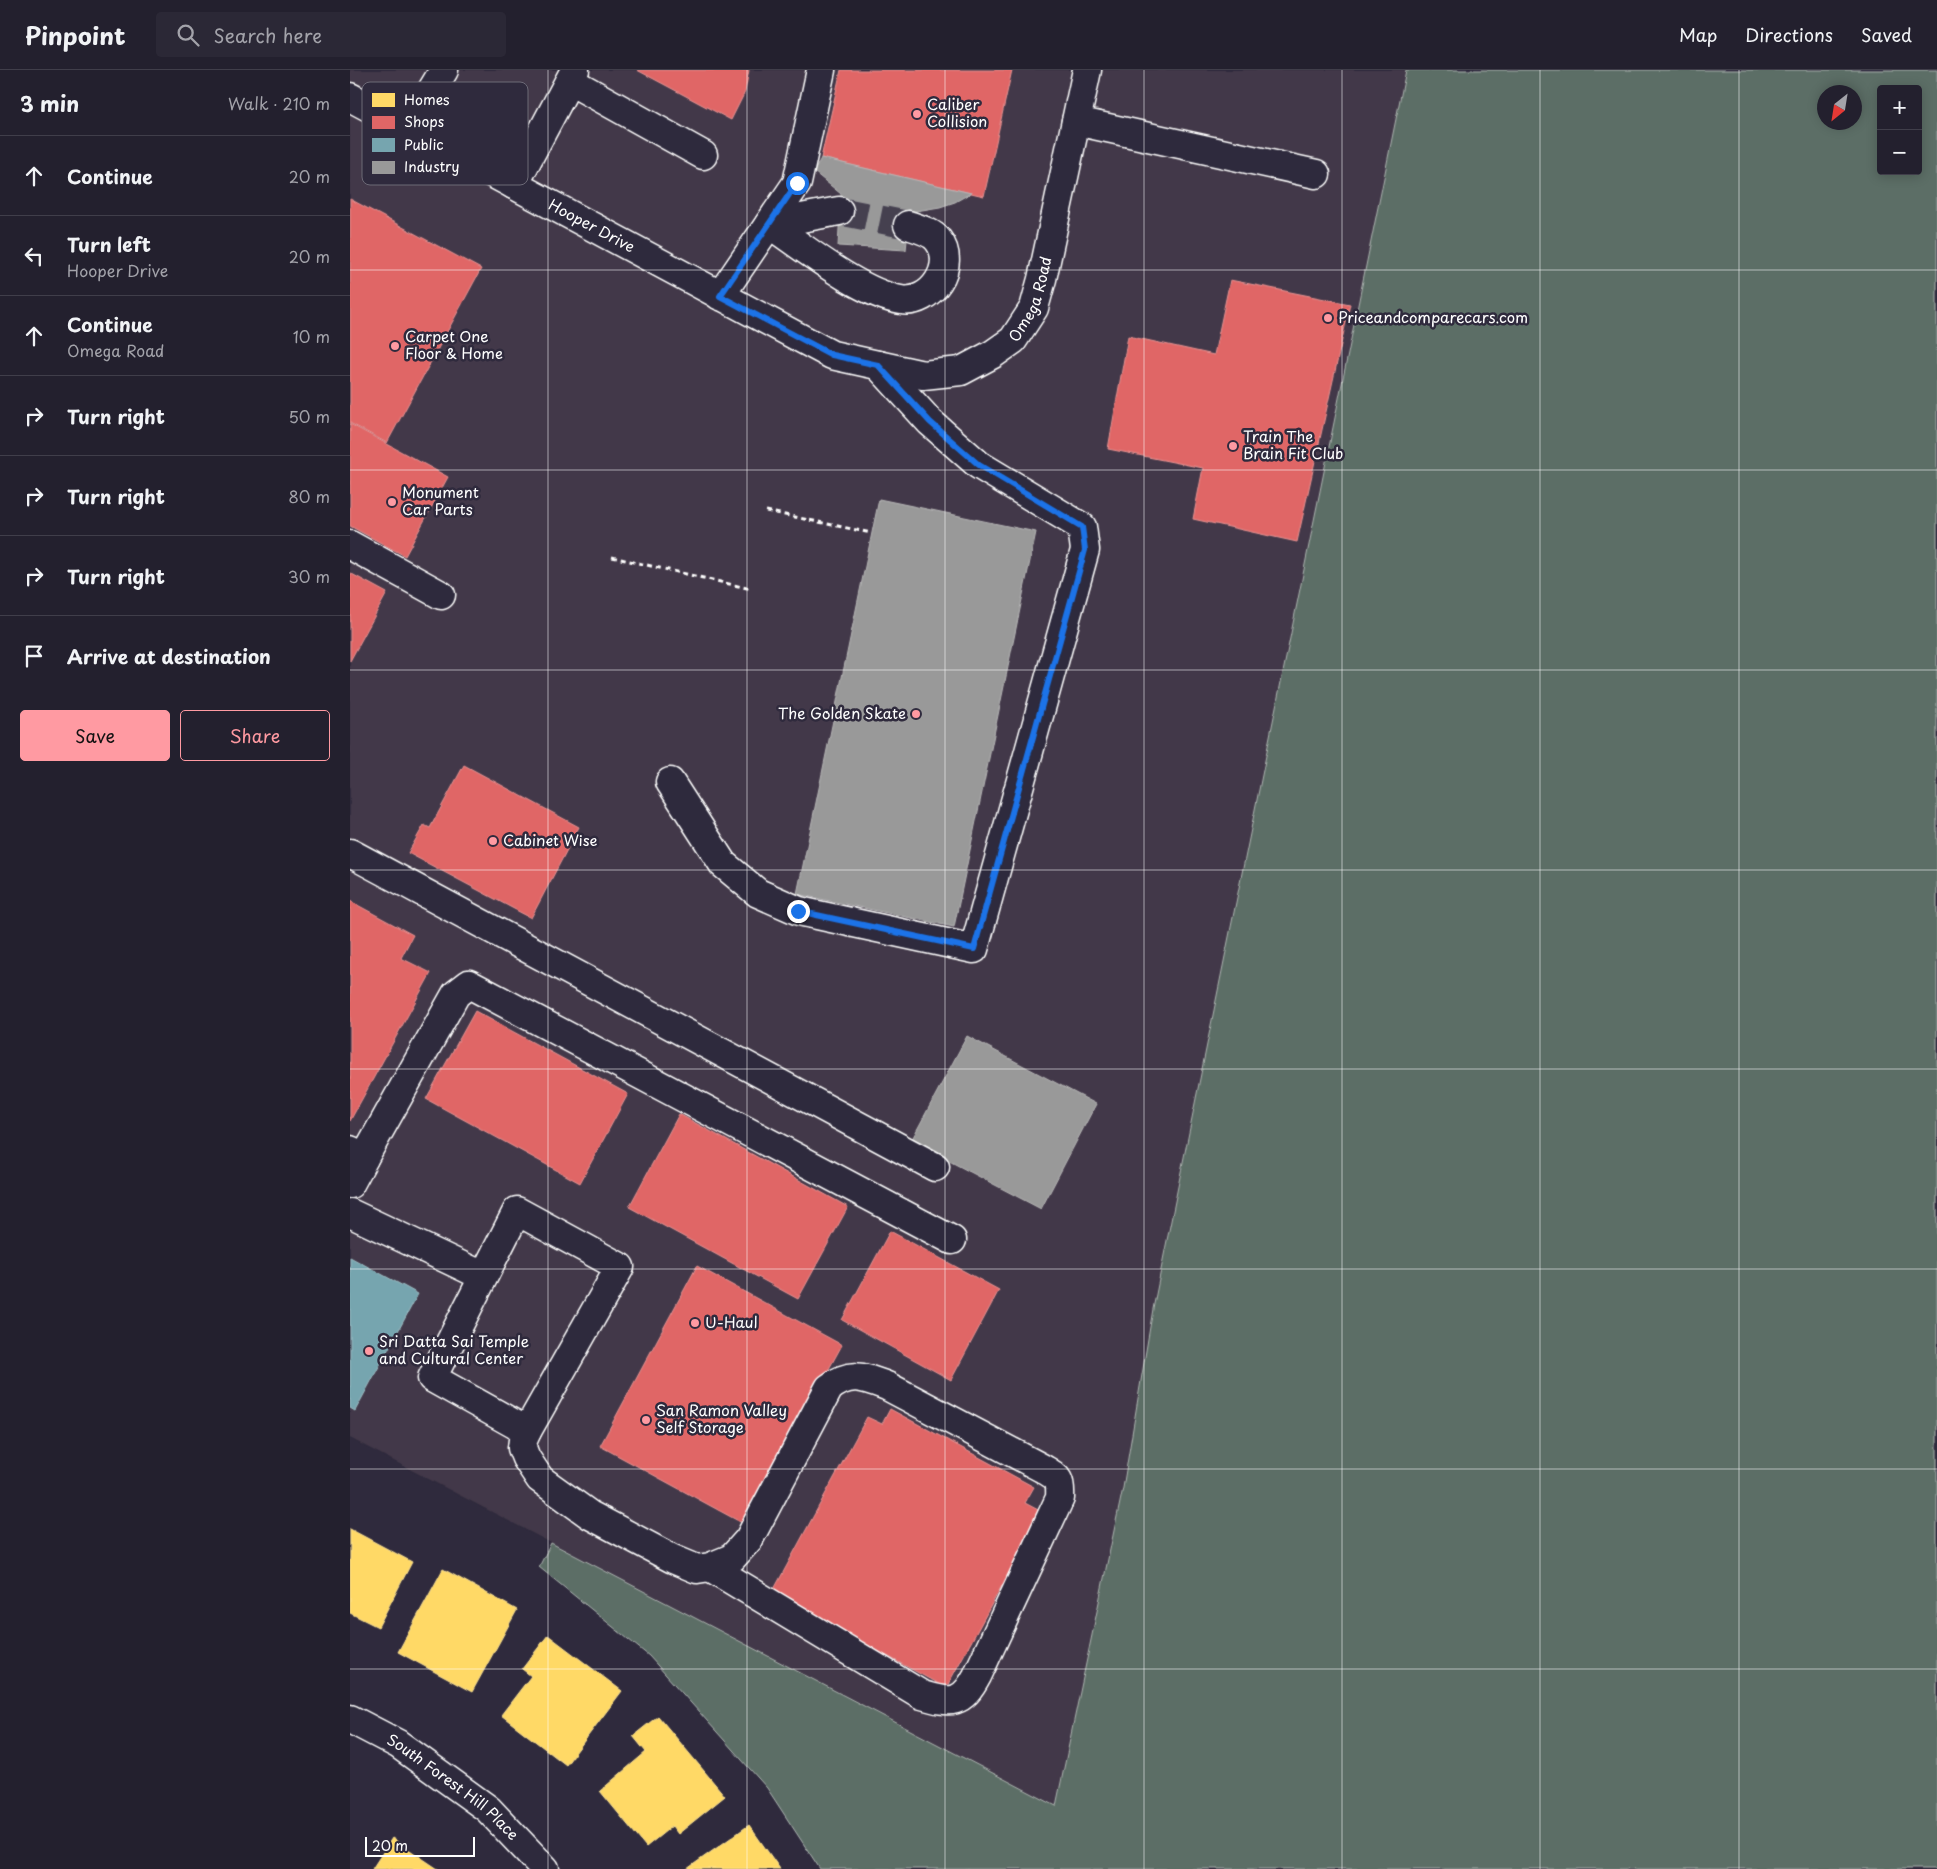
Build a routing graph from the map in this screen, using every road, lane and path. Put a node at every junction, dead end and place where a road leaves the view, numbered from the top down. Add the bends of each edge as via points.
1 (444, 70) edge
2 (821, 70) edge
3 (1087, 70) edge
4 (573, 75) edge
5 (437, 82) edge
6 (350, 97) edge
7 (362, 103) edge
8 (1076, 121) junction
9 (703, 155) dead end
10 (528, 159) edge
11 (1316, 174) dead end
12 (514, 185) edge
13 (839, 211) tunnel mouth
14 (769, 224) junction
15 (908, 225) tunnel mouth
16 (720, 296) junction
17 (832, 355) joint
18 (878, 365) junction
19 (766, 510) dead end
20 (871, 533) dead end
21 (350, 545) edge
22 (612, 557) dead end
23 (751, 589) dead end
24 (441, 596) dead end
25 (670, 782) dead end
26 (350, 853) edge
27 (357, 1154) edge
28 (935, 1167) dead end
29 (350, 1184) edge
30 (350, 1213) edge
31 (952, 1240) dead end
32 (483, 1276) junction
33 (527, 1431) junction
34 (710, 1567) junction
35 (350, 1719) edge
36 (545, 1869) edge

1 - 5 street
2 - 14 street via 797,183
3 - 8 street, Omega Road
4 - 9 street
4 - 10 street
6 - 7 street, Hooper Drive
8 - 11 street
8 - 18 street, Omega Road via 1034,308 1013,340 961,371 923,375
12 - 16 street, Hooper Drive
13 - 14 street
14 - 15 street via 849,278 887,297 904,301 920,297 945,271 945,255 938,239
14 - 16 street
16 - 17 street, Hooper Drive
17 - 18 street, Omega Road
18 - 25 street via 930,422 979,465 1082,527 1085,550 974,949 798,911 758,893 723,864
19 - 20 path
21 - 24 street
22 - 23 path
26 - 28 street
27 - 29 street
27 - 31 street via 412,1070 456,994 469,984
30 - 32 street
32 - 33 street via 432,1378
32 - 33 street via 517,1211 620,1267
33 - 34 street via 522,1448 540,1479 590,1515 673,1559 697,1569
34 - 34 street via 732,1558 749,1539 829,1388 851,1376 887,1386 1042,1468 1058,1478 1061,1485 1060,1498 977,1676 969,1690 954,1700 941,1701 922,1695
35 - 36 street, South Forest Hill Place via 398,1744 488,1809

